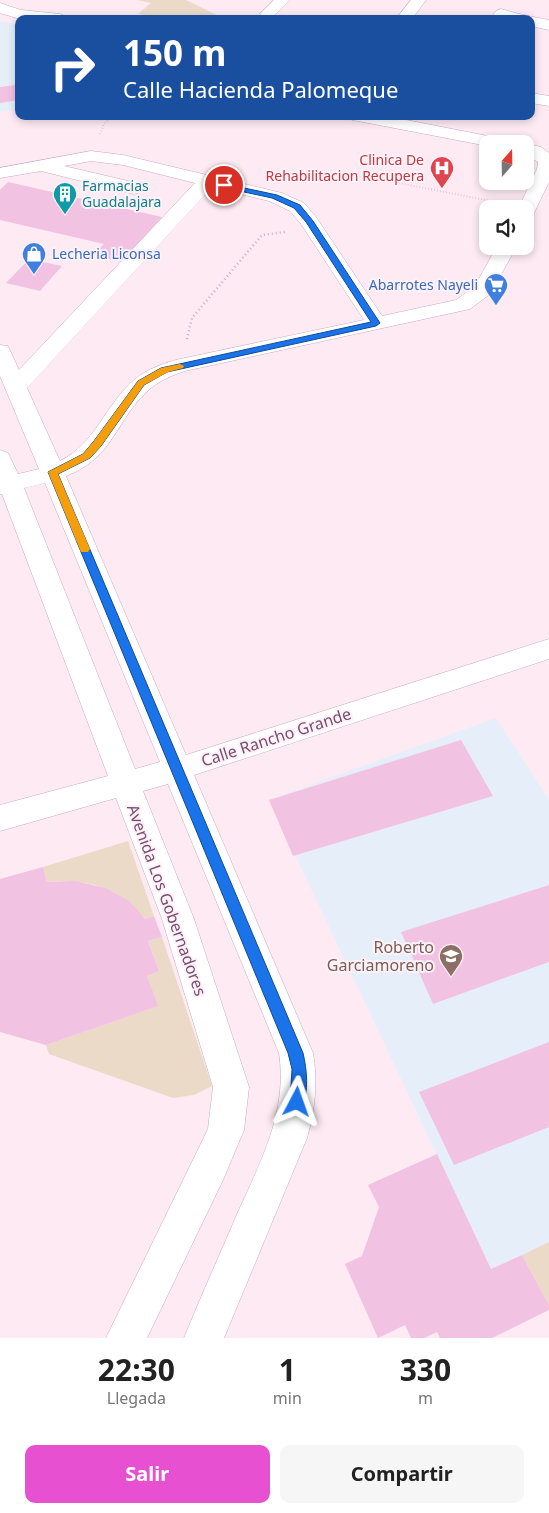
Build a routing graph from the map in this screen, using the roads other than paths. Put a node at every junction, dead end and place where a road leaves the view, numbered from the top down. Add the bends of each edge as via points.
1 (283, 0) edge
2 (419, 0) edge
3 (0, 8) edge
4 (268, 14) dead end
5 (501, 14) dead end
6 (27, 15) edge
7 (407, 15) edge
8 (505, 15) edge
9 (535, 22) edge
10 (549, 26) edge
11 (535, 85) edge
12 (549, 88) edge
13 (535, 99) edge
14 (549, 101) edge
15 (379, 120) edge
16 (479, 139) edge
17 (534, 152) edge
18 (37, 166) junction
19 (0, 173) edge
20 (207, 181) junction
21 (134, 188) dead end
22 (531, 200) edge
23 (503, 255) edge
24 (376, 323) junction
25 (0, 351) edge
26 (15, 388) junction
27 (53, 472) junction
28 (3, 476) edge
29 (549, 649) edge
30 (178, 769) junction
31 (125, 782) junction
32 (0, 818) edge
33 (126, 1338) edge
34 (204, 1338) edge

1 - 4 street
2 - 7 street
3 - 6 street
5 - 8 street
9 - 10 street
11 - 12 street
13 - 14 street
15 - 16 street
17 - 22 street via 547,162
18 - 19 street
18 - 20 street via 99,157
18 - 21 street
20 - 24 street via 282,200 297,207
20 - 26 street
23 - 24 street via 483,290 463,305
24 - 27 street via 164,370 141,383 86,456
25 - 26 street
26 - 27 street
27 - 28 street
27 - 30 street
28 - 31 street, Avenida Los Gobernadores
29 - 30 street, Calle Rancho Grande
30 - 31 street, Calle Rancho Grande
30 - 34 street via 296,1053 299,1069 296,1114 289,1138
31 - 32 street, Calle Rancho Grande
31 - 33 street, Avenida Los Gobernadores via 178,919 231,1087 226,1130

